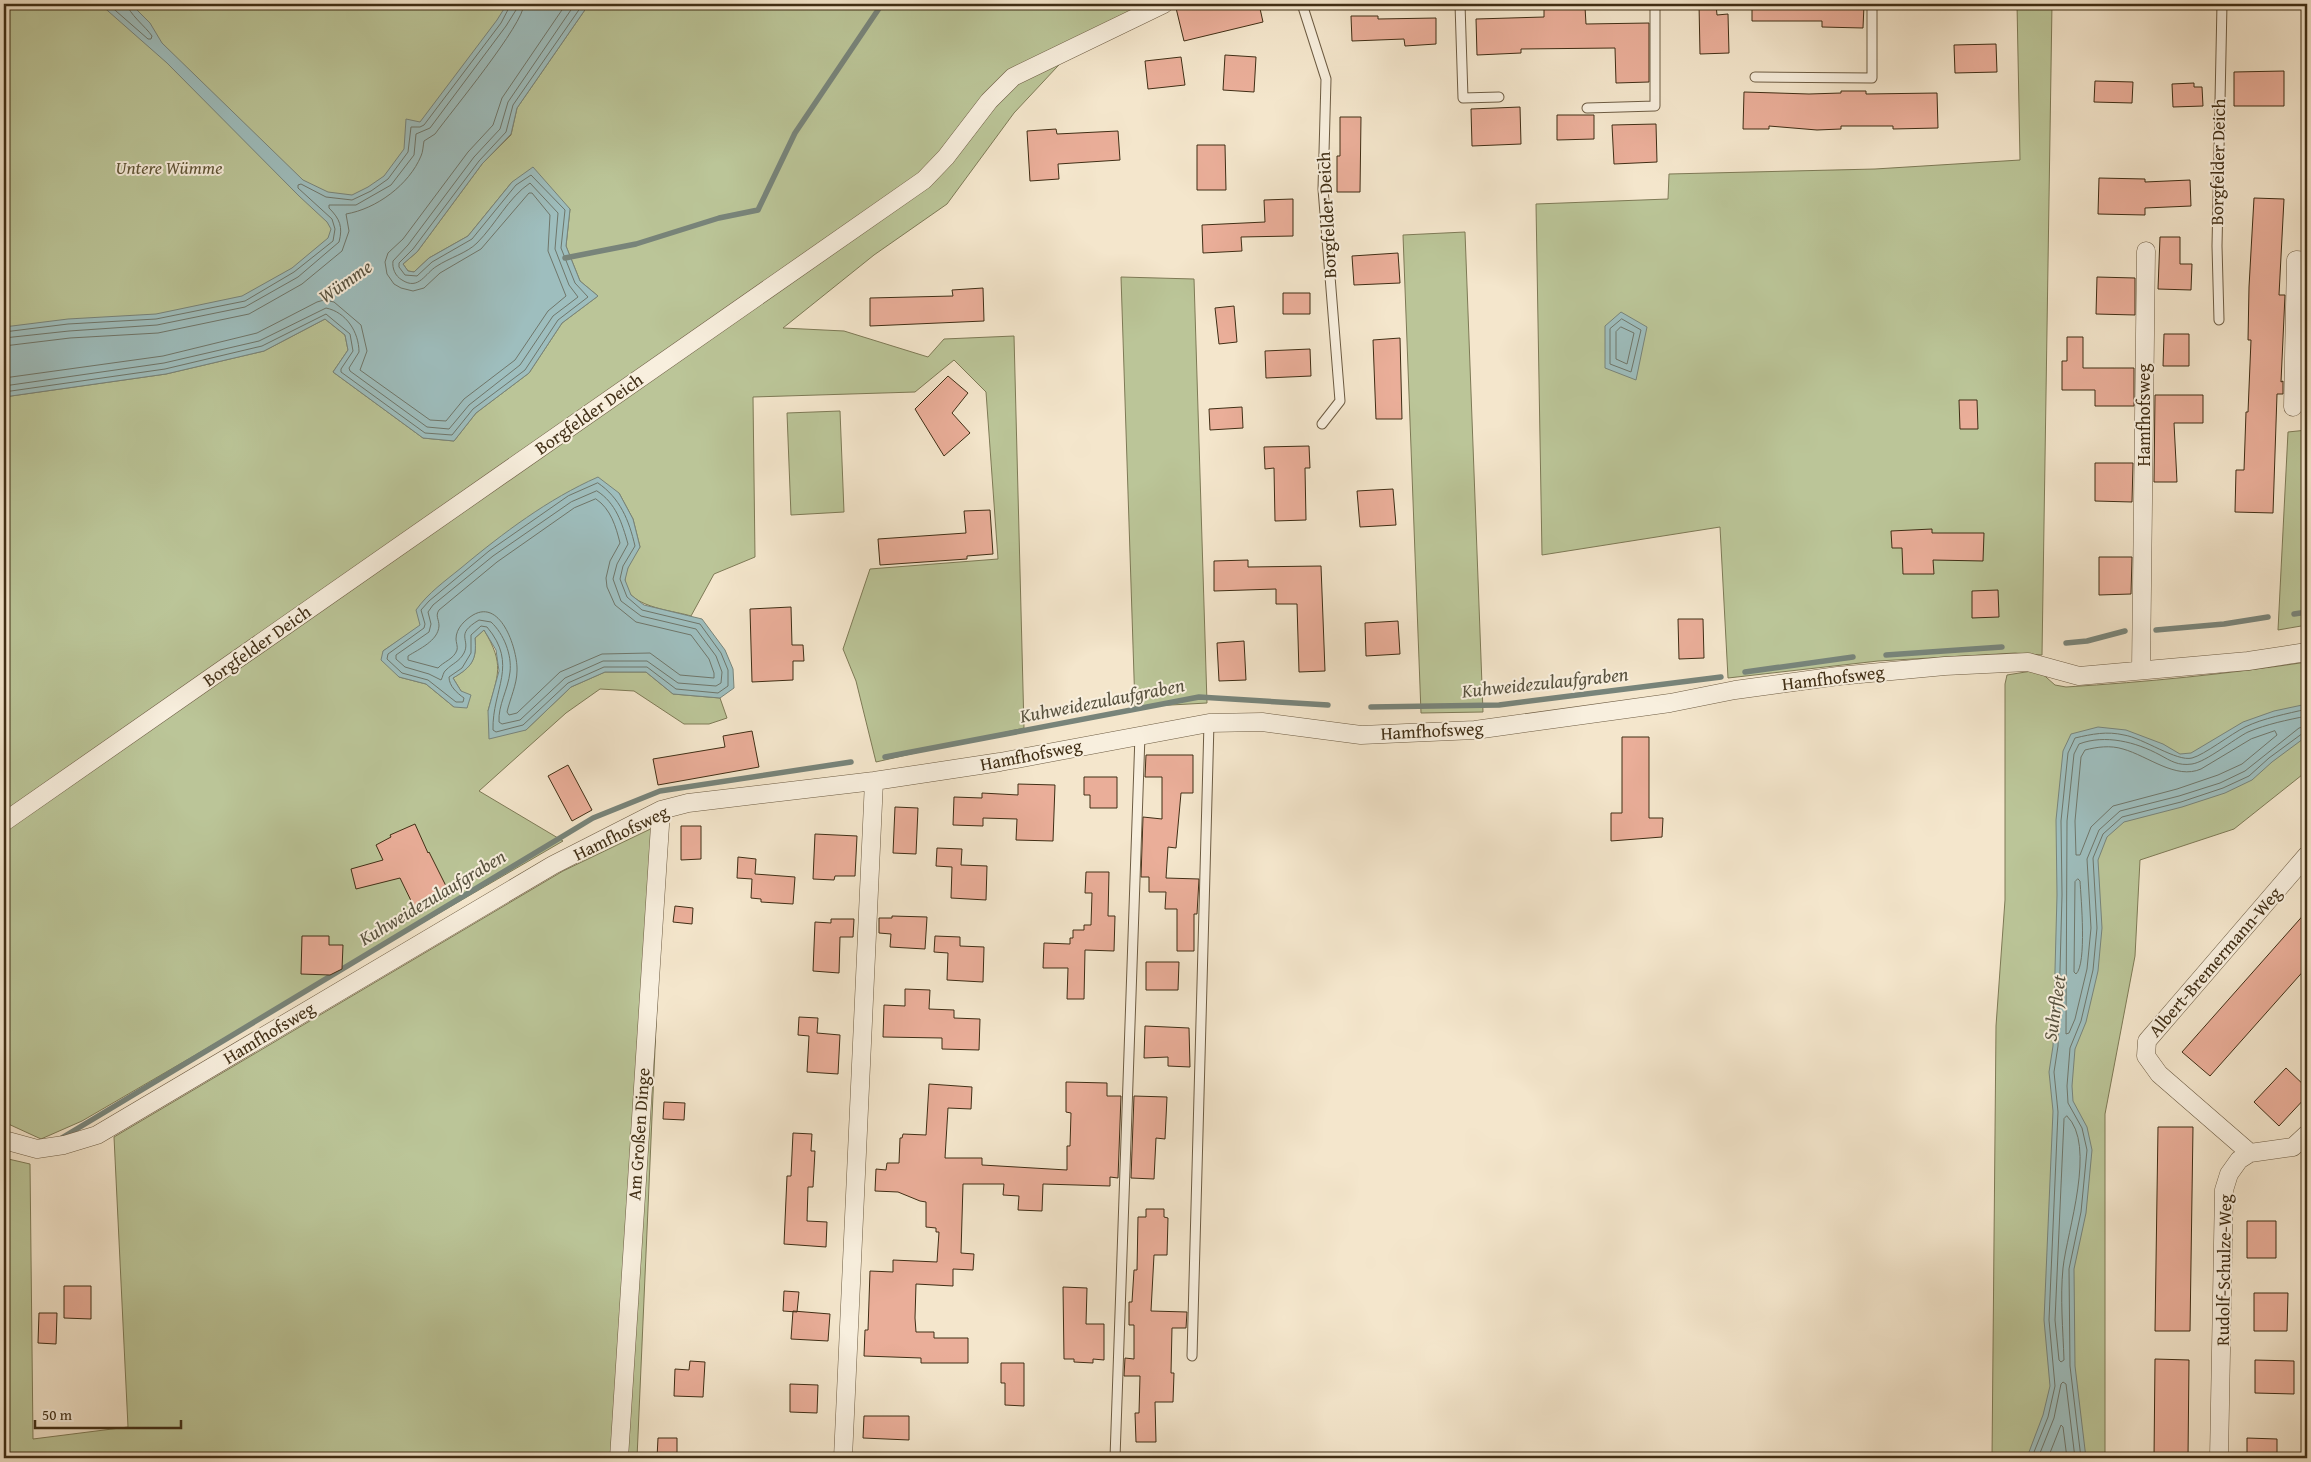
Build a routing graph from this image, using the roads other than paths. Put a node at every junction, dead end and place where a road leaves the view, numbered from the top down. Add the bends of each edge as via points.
1 (1164, 4) edge
2 (1302, 4) edge
3 (1460, 4) edge
4 (1655, 4) edge
5 (1872, 4) edge
6 (2222, 4) edge
7 (1755, 77) dead end
8 (1499, 97) dead end
9 (1587, 108) dead end
10 (2146, 251) dead end
11 (2307, 261) edge
12 (2218, 320) dead end
13 (2293, 407) dead end
14 (1322, 424) dead end
15 (2307, 652) edge
16 (2141, 670) junction
17 (1209, 723) junction
18 (1140, 734) junction
19 (874, 781) junction
20 (660, 810) junction
21 (4, 822) edge
22 (2307, 855) edge
23 (2307, 1134) edge
24 (4, 1140) edge
25 (2250, 1153) junction
26 (1192, 1356) dead end
27 (619, 1458) edge
28 (842, 1458) edge
29 (1115, 1458) edge
30 (2219, 1458) edge

1 - 21 street, Borgfelder Deich via 1013,77 924,180
2 - 14 lane, Borgfelder Deich via 1326,79 1323,189 1340,401
3 - 8 lane via 1463,98
4 - 9 lane via 1655,106
5 - 7 lane via 1872,78
6 - 12 lane, Borgfelder Deich
10 - 16 street, Hamfhofsweg
11 - 13 street via 2296,260
15 - 16 street, Hamfhofsweg via 2248,662
16 - 17 street, Hamfhofsweg via 2079,676 2028,662 1887,671 1735,690 1670,703 1475,730 1361,736 1262,722
17 - 18 street, Hamfhofsweg
17 - 26 lane
18 - 19 street, Hamfhofsweg via 1000,762
18 - 29 lane
19 - 20 street, Hamfhofsweg via 688,803
19 - 28 street
20 - 24 street, Hamfhofsweg via 553,865 97,1135 37,1149
20 - 27 street, Am Großen Dinge
22 - 25 street, Albert-Bremermann-Weg via 2147,1041 2146,1056 2160,1074
23 - 25 street via 2293,1148
25 - 30 street, Rudolf-Schulze-Weg via 2239,1160 2229,1174 2224,1190

